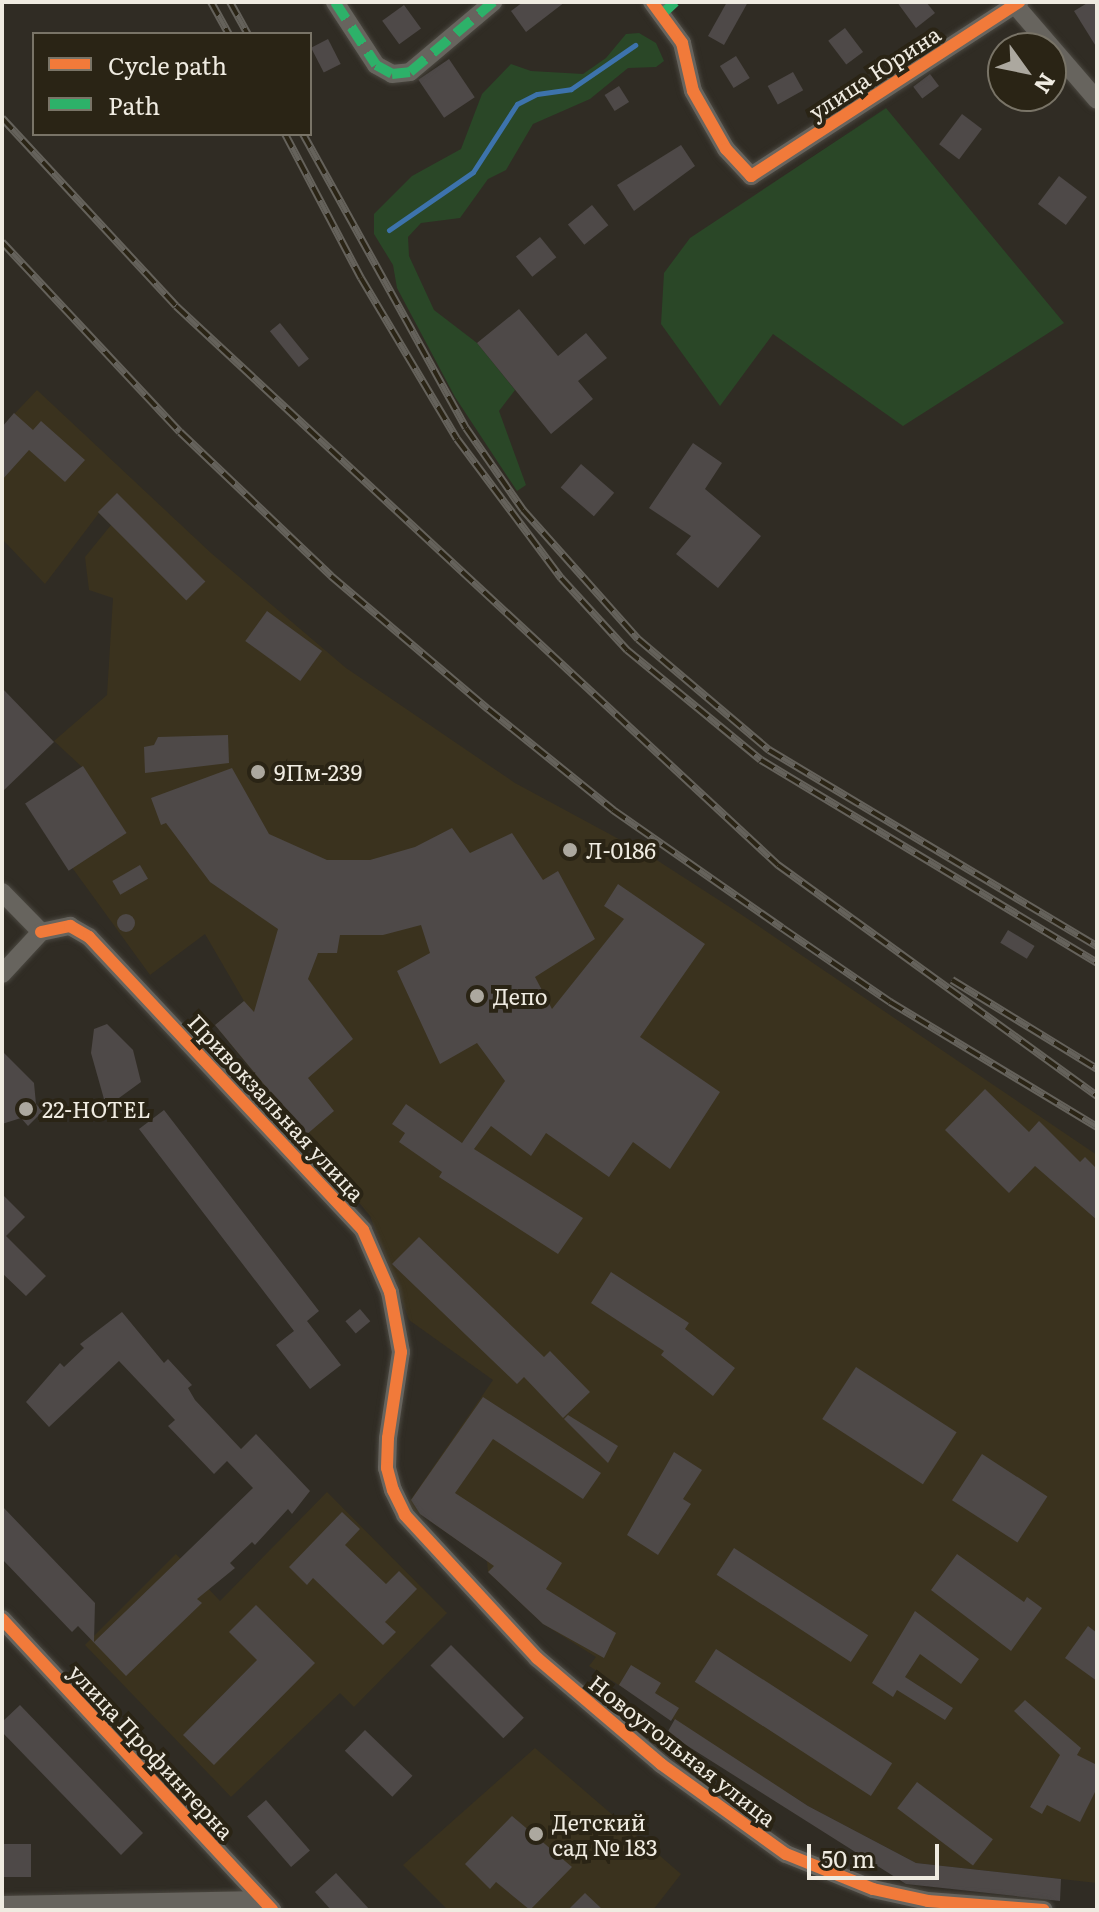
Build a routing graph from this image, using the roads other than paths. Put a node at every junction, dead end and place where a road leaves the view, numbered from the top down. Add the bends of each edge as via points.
1 (335, 2) edge
2 (493, 2) edge
3 (1017, 3) edge
4 (663, 6) edge
5 (1097, 100) edge
6 (2, 892) edge
7 (41, 932) junction
8 (2, 974) edge
9 (2, 1619) edge
10 (537, 1658) joint
11 (2, 1905) edge
12 (267, 1905) edge
13 (1044, 1910) edge

1 - 2 street via 376,65 392,74 410,72
3 - 4 street, улица Юрина via 751,176 726,149 693,91 682,43
3 - 5 street
6 - 7 street
7 - 8 street
7 - 10 street, Привокзальная улица via 70,926 89,937 363,1230 390,1292 401,1352 388,1438 393,1490 405,1515
9 - 12 street, улица Профинтерна
10 - 13 street, Новоугольная улица via 661,1764 786,1854 887,1892 928,1901
11 - 12 street

